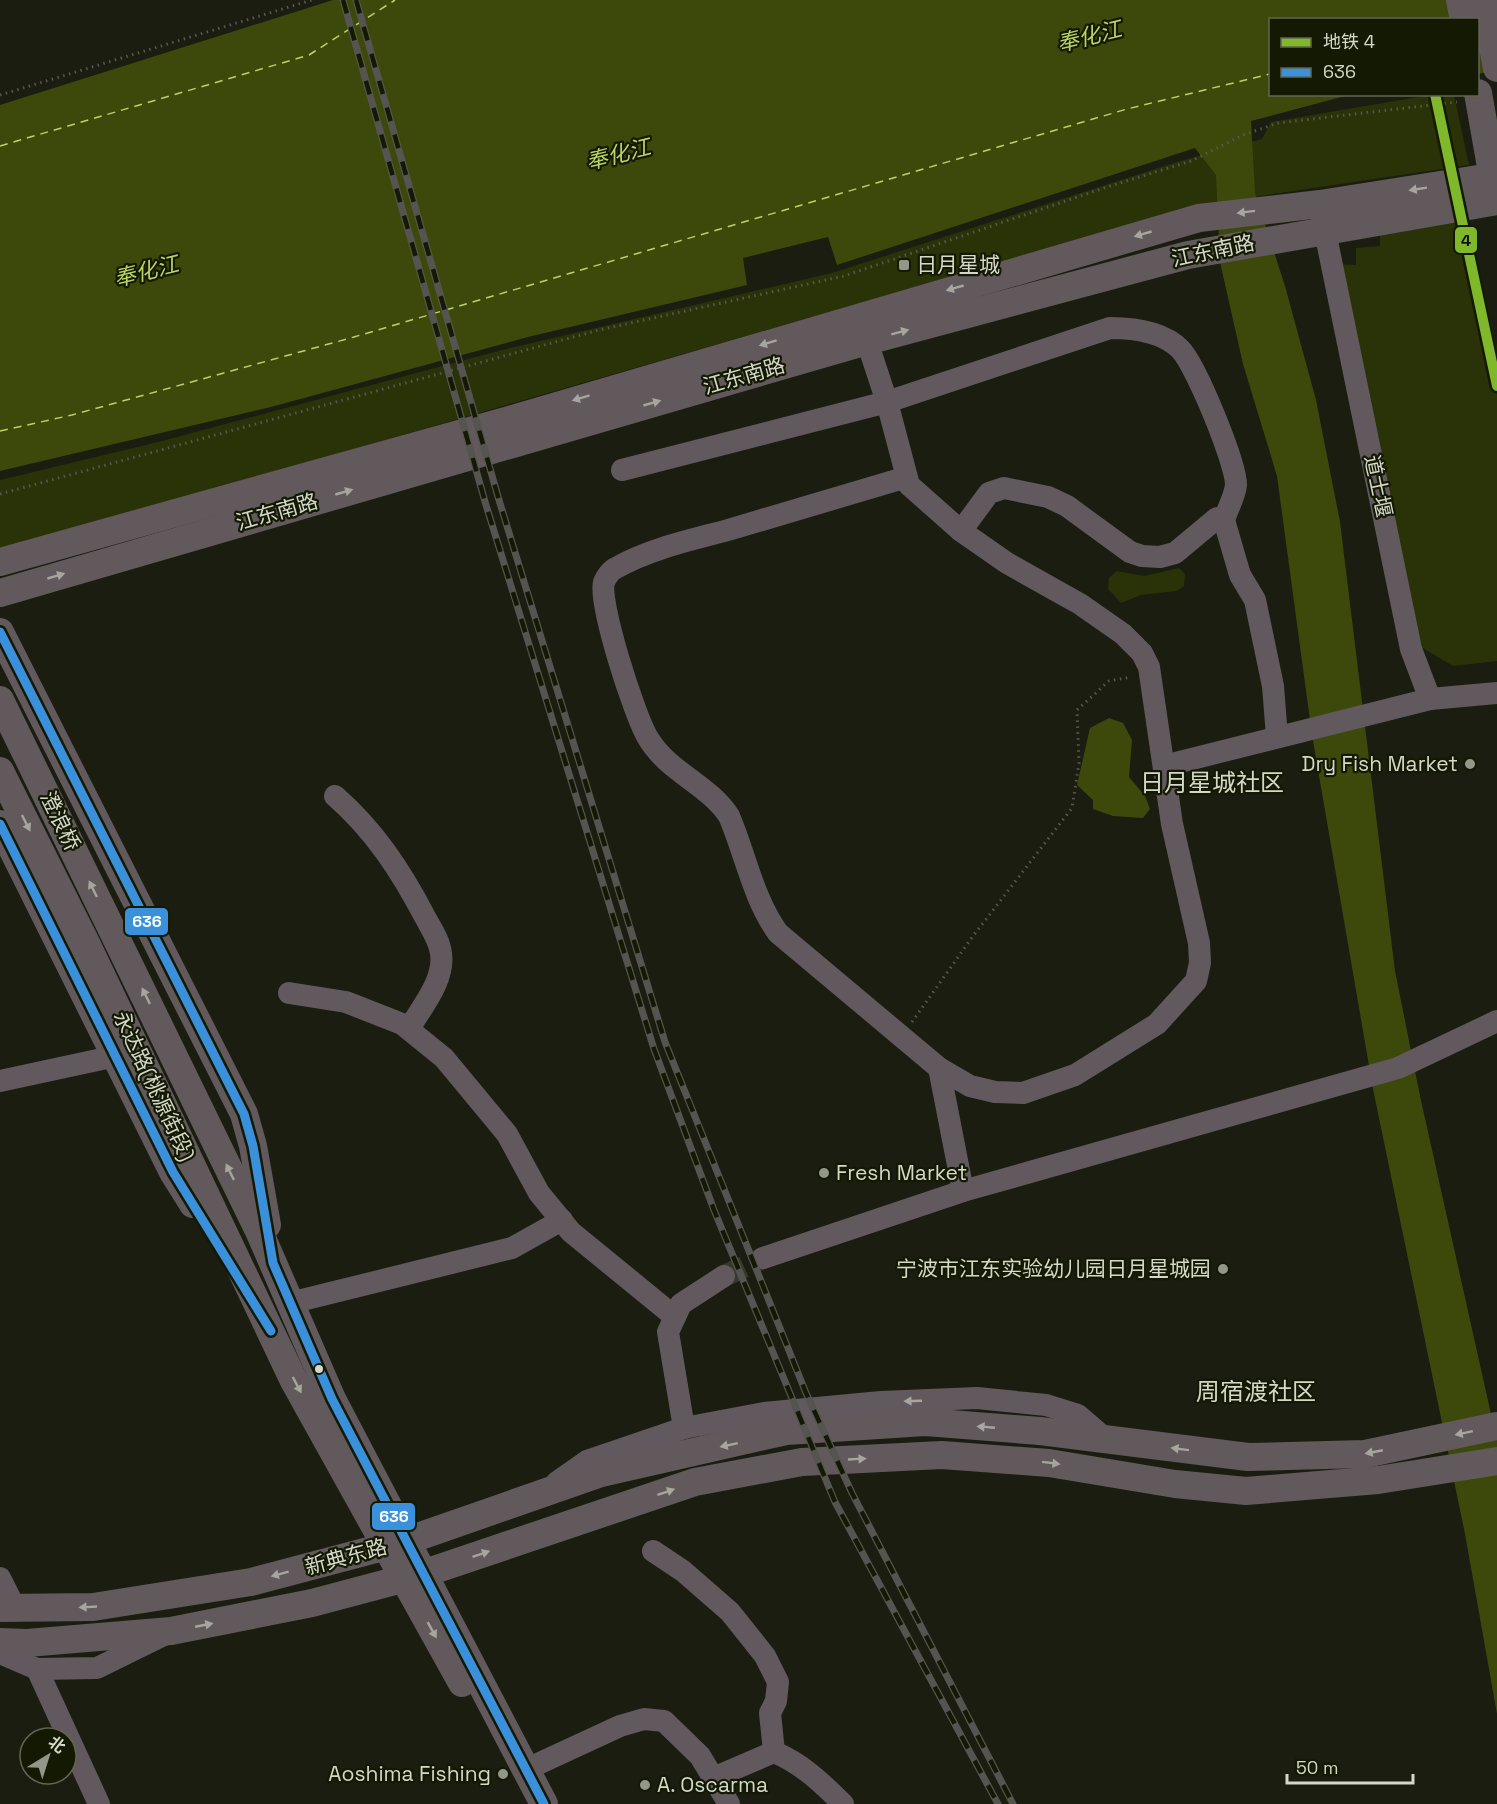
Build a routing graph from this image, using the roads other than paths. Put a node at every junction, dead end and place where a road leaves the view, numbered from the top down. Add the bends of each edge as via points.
1 (1460, 0) edge
2 (1484, 0) edge
3 (1464, 18) edge
4 (1497, 68) edge
5 (1479, 96) edge
6 (1497, 176) edge
7 (1497, 199) edge
8 (1313, 213) junction
9 (863, 328) junction
10 (887, 402) junction
11 (622, 470) dead end
12 (907, 477) junction
13 (1224, 520) junction
14 (961, 531) junction
15 (0, 562) edge
16 (0, 593) edge
17 (0, 632) edge
18 (1497, 693) edge
19 (1430, 699) junction
20 (0, 700) edge
21 (1277, 737) junction
22 (1164, 766) junction
23 (0, 771) edge
24 (335, 796) dead end
25 (0, 824) edge
26 (119, 941) joint
27 (87, 945) joint
28 (288, 993) dead end
29 (1497, 1021) edge
30 (409, 1029) junction
31 (116, 1056) junction
32 (939, 1068) junction
33 (0, 1081) edge
34 (963, 1191) junction
35 (562, 1220) junction
36 (763, 1258) tunnel mouth
37 (273, 1263) junction
38 (724, 1276) tunnel mouth
39 (290, 1303) junction
40 (675, 1317) junction
41 (271, 1332) junction
42 (1497, 1426) edge
43 (684, 1428) junction
44 (1107, 1440) junction
45 (1497, 1461) edge
46 (537, 1495) junction
47 (396, 1544) junction
48 (652, 1551) dead end
49 (414, 1576) junction
50 (0, 1578) edge
51 (7, 1608) edge
52 (171, 1631) junction
53 (0, 1641) edge
54 (0, 1653) edge
55 (37, 1670) junction
56 (774, 1752) junction
57 (527, 1769) junction
58 (713, 1778) junction
59 (99, 1804) edge
60 (527, 1804) edge
61 (544, 1804) edge
62 (729, 1804) edge
63 (843, 1804) edge

1 - 3 main road
2 - 4 main road
5 - 7 main road
6 -> 8 main road, 江东南路
7 - 8 main road, 江东南路
8 -> 9 main road, 江东南路 via 1199,218
9 -> 8 main road, 江东南路 via 1295,234
8 - 19 street, 道士堰 via 1411,649
9 - 10 street
9 -> 15 main road, 江东南路 via 516,418
16 -> 9 main road, 江东南路
10 - 11 street
10 - 12 street
10 - 13 street via 1110,328 1130,328 1164,338 1180,349 1194,372 1232,461 1236,486
12 - 14 street via 909,485
12 - 32 street via 623,564 612,569 604,581 604,604 647,737 662,759 722,805 765,914 778,933
13 - 14 street via 1217,518 1175,553 1142,556 1130,552 1068,506 1048,497 1004,488 989,493
13 - 21 street via 1240,574 1255,600 1273,686
14 - 22 street via 1080,604 1123,634 1142,653 1152,684
17 - 37 main road via 244,1114
18 - 19 street
19 - 21 street
26 -> 20 main road, 澄浪桥
21 - 22 street
22 - 32 street via 1172,824 1199,943 1196,981 1157,1024 1075,1075 1040,1088 1023,1093 995,1092 970,1086
23 -> 27 main road, 澄浪桥
24 - 30 street via 358,816 401,871 442,955 436,983
25 - 31 main road
37 -> 26 main road, 永达路(桃源街段)
27 - 41 main road, 永达路(桃源街段)
28 - 30 street via 346,1002
29 - 34 street via 1398,1068
30 - 35 street via 444,1058 507,1134 539,1193
31 - 33 street
31 - 41 main road via 173,1172
32 - 34 street
34 - 36 street
35 - 39 street via 512,1248
35 - 40 street via 571,1232
37 - 39 main road, 永达路(桃源街段)
38 - 40 street via 681,1304
39 - 47 main road, 永达路(桃源街段)
40 - 43 street via 668,1332
41 -> 47 main road, 永达路(桃源街段) via 294,1381
42 -> 44 main road, 新典东路 via 1365,1454 1248,1457
44 -> 43 street via 1078,1415 1046,1406 977,1398 764,1413
43 - 46 street via 587,1461
44 -> 46 main road, 新典东路 via 925,1422 786,1431 601,1473
49 -> 45 main road, 新典东路 via 695,1482 802,1462 942,1455 1049,1463 1175,1484 1246,1491 1378,1480
46 - 47 main road, 新典东路
47 - 49 main road, 永达路(桃源街段)
47 -> 51 main road, 新典东路 via 251,1582 93,1607
48 - 56 street via 683,1571 730,1612 765,1656 778,1682 770,1713
52 -> 49 main road, 新典东路 via 312,1603
49 - 57 main road
49 -> 60 main road
50 - 51 street
52 - 53 main road, 新典东路 via 27,1643
52 - 55 street via 97,1668
54 - 55 street
55 - 59 street
56 - 58 street
56 - 63 street via 792,1760
57 - 58 street via 644,1719 663,1721 700,1756
57 - 61 main road
58 - 62 street

